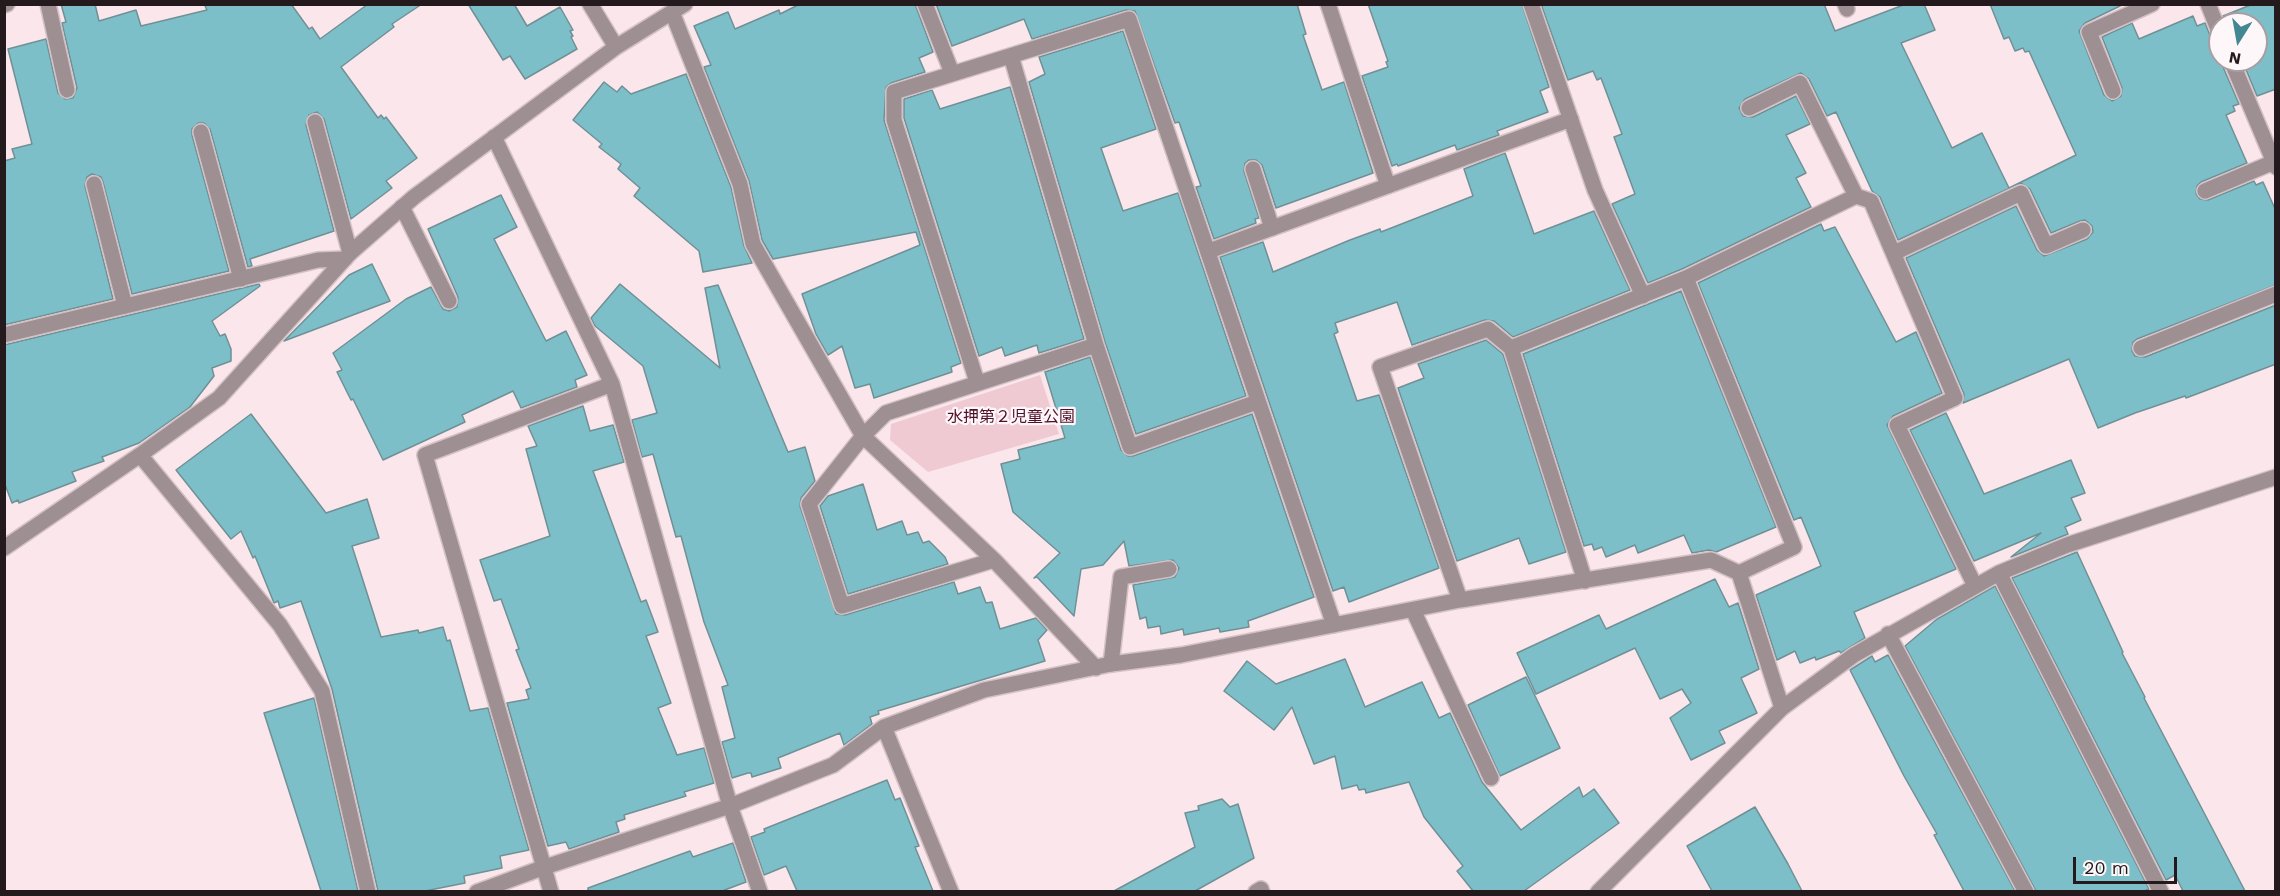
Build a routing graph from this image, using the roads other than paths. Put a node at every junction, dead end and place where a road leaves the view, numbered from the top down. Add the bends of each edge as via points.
1 (48, 4) edge
2 (590, 4) edge
3 (925, 4) edge
4 (1328, 4) edge
5 (1531, 4) edge
6 (2152, 4) edge
7 (679, 8) edge
8 (616, 47) junction
9 (1011, 56) junction
10 (2236, 72) edge
11 (952, 73) junction
12 (67, 90) dead end
13 (2113, 91) dead end
14 (1749, 108) dead end
15 (1571, 118) junction
16 (315, 122) dead end
17 (201, 132) dead end
18 (494, 137) junction
19 (2275, 164) edge
20 (1253, 169) dead end
21 (94, 184) dead end
22 (1388, 186) junction
23 (2205, 191) dead end
24 (1856, 196) junction
25 (402, 207) junction
26 (1272, 228) junction
27 (2083, 230) dead end
28 (1209, 251) junction
29 (1894, 253) junction
30 (348, 256) junction
31 (1686, 278) junction
32 (241, 279) junction
33 (2276, 294) edge
34 (1643, 296) junction
35 (449, 301) dead end
36 (125, 306) junction
37 (4, 335) edge
38 (1096, 345) junction
39 (1511, 348) junction
40 (2141, 348) dead end
41 (977, 382) junction
42 (612, 384) junction
43 (1257, 402) junction
44 (863, 436) junction
45 (141, 455) junction
46 (2276, 477) edge
47 (4, 548) edge
48 (994, 560) junction
49 (1169, 569) dead end
50 (1739, 573) junction
51 (1999, 573) junction
52 (1585, 581) junction
53 (1975, 586) junction
54 (1460, 600) junction
55 (1413, 610) junction
56 (1334, 625) junction
57 (1888, 634) junction
58 (1103, 666) junction
59 (1782, 708) junction
60 (884, 727) junction
61 (1491, 778) dead end
62 (730, 806) junction
63 (542, 868) junction
64 (368, 891) edge
65 (477, 891) edge
66 (551, 891) edge
67 (760, 891) edge
68 (951, 891) edge
69 (1256, 891) edge
70 (1262, 891) edge
71 (1598, 891) edge
72 (2026, 891) edge
73 (2161, 891) edge

1 - 12 street
2 - 8 street
3 - 11 street
4 - 22 street
5 - 15 street
6 - 13 street via 2089,32
7 - 8 street
7 - 44 street via 740,184 753,244
8 - 18 street
9 - 11 street
9 - 28 street via 1129,19
9 - 38 street
10 - 19 street
11 - 41 street via 894,92 894,120
14 - 24 street via 1800,83
15 - 22 street
15 - 34 street via 1595,190
16 - 30 street
17 - 32 street
18 - 25 street
18 - 42 street
19 - 23 street
20 - 26 street
21 - 36 street
22 - 26 street
24 - 29 street via 1871,201
24 - 31 street
25 - 30 street
25 - 35 street
26 - 28 street
27 - 29 street via 2046,246 2021,193
28 - 43 street
29 - 53 street via 1955,398 1898,425
30 - 32 street
30 - 45 street via 219,398
31 - 34 street
31 - 50 street via 1794,547
32 - 36 street
33 - 40 street
34 - 39 street
36 - 37 street
38 - 41 street
38 - 43 street via 1130,447
39 - 52 street
39 - 54 street via 1488,329 1380,368
41 - 44 street via 886,413
42 - 62 street
42 - 63 street via 425,455
43 - 56 street
44 - 48 street
44 - 48 street via 809,504 842,606
45 - 47 street
45 - 64 street via 280,625 322,691
46 - 51 street via 2067,545
48 - 58 street
49 - 58 street via 1121,577
50 - 52 street via 1711,560
50 - 59 street
51 - 53 street
51 - 73 street
52 - 54 street
53 - 57 street
54 - 55 street
55 - 56 street
55 - 61 street
56 - 58 street
57 - 59 street
57 - 72 street
58 - 60 street via 984,690
59 - 71 street
60 - 62 street via 833,765
60 - 68 street
62 - 63 street
62 - 67 street
63 - 65 street
63 - 66 street
69 - 70 street

